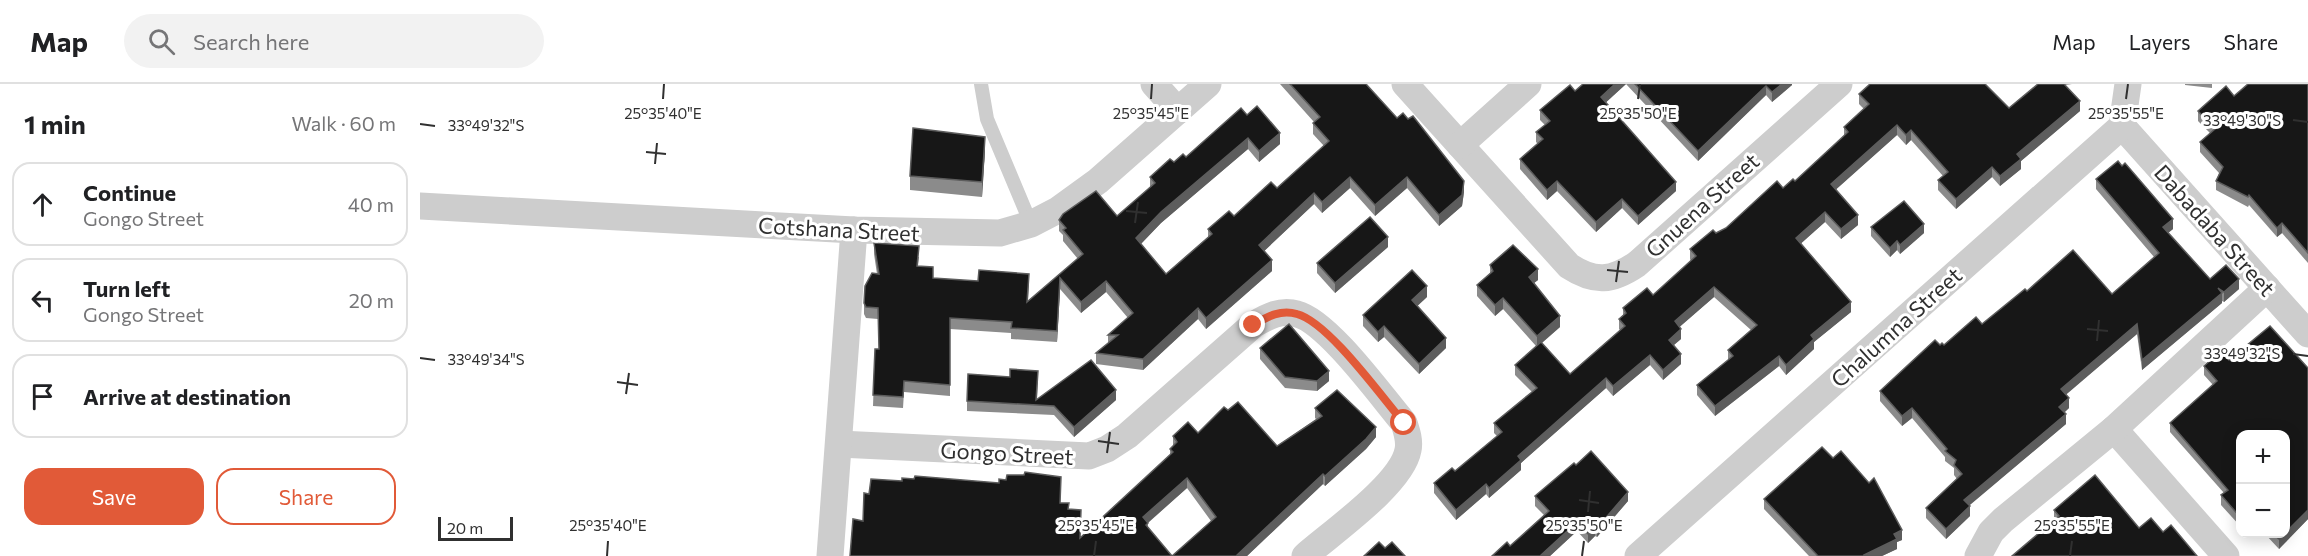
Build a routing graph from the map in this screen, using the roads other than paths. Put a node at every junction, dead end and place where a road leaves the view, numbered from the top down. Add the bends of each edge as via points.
1 (981, 84) edge
2 (1154, 84) edge
3 (1208, 84) edge
4 (1405, 84) edge
5 (1528, 84) edge
6 (1839, 84) edge
7 (2128, 84) edge
8 (1178, 111) junction
9 (2122, 126) junction
10 (1460, 145) junction
11 (420, 206) edge
12 (1031, 224) junction
13 (854, 230) junction
14 (2267, 288) junction
15 (2308, 334) edge
16 (2114, 429) junction
17 (839, 444) junction
18 (1647, 553) edge
19 (830, 556) edge
20 (1305, 556) edge
21 (1978, 556) edge
22 (2226, 556) edge

1 - 12 lane via 987,119
2 - 8 street
3 - 8 street, Cotshana Street
4 - 10 street, Gnuena Street
5 - 10 street
6 - 10 street, Gnuena Street via 1637,264 1612,278 1584,276 1569,266
7 - 9 street
8 - 12 street, Cotshana Street via 1098,181
9 - 14 street, Dabadaba Street
9 - 18 street, Chalumna Street
11 - 13 street, Cotshana Street
12 - 13 street, Cotshana Street via 1000,233
13 - 17 street
14 - 15 street, Dabadaba Street
14 - 16 street
16 - 21 street via 2003,520 1991,532
16 - 22 street
17 - 19 street
17 - 20 street, Gongo Street via 1089,456 1127,436 1253,325 1270,315 1298,314 1331,338 1404,423 1409,439 1402,467 1389,483

